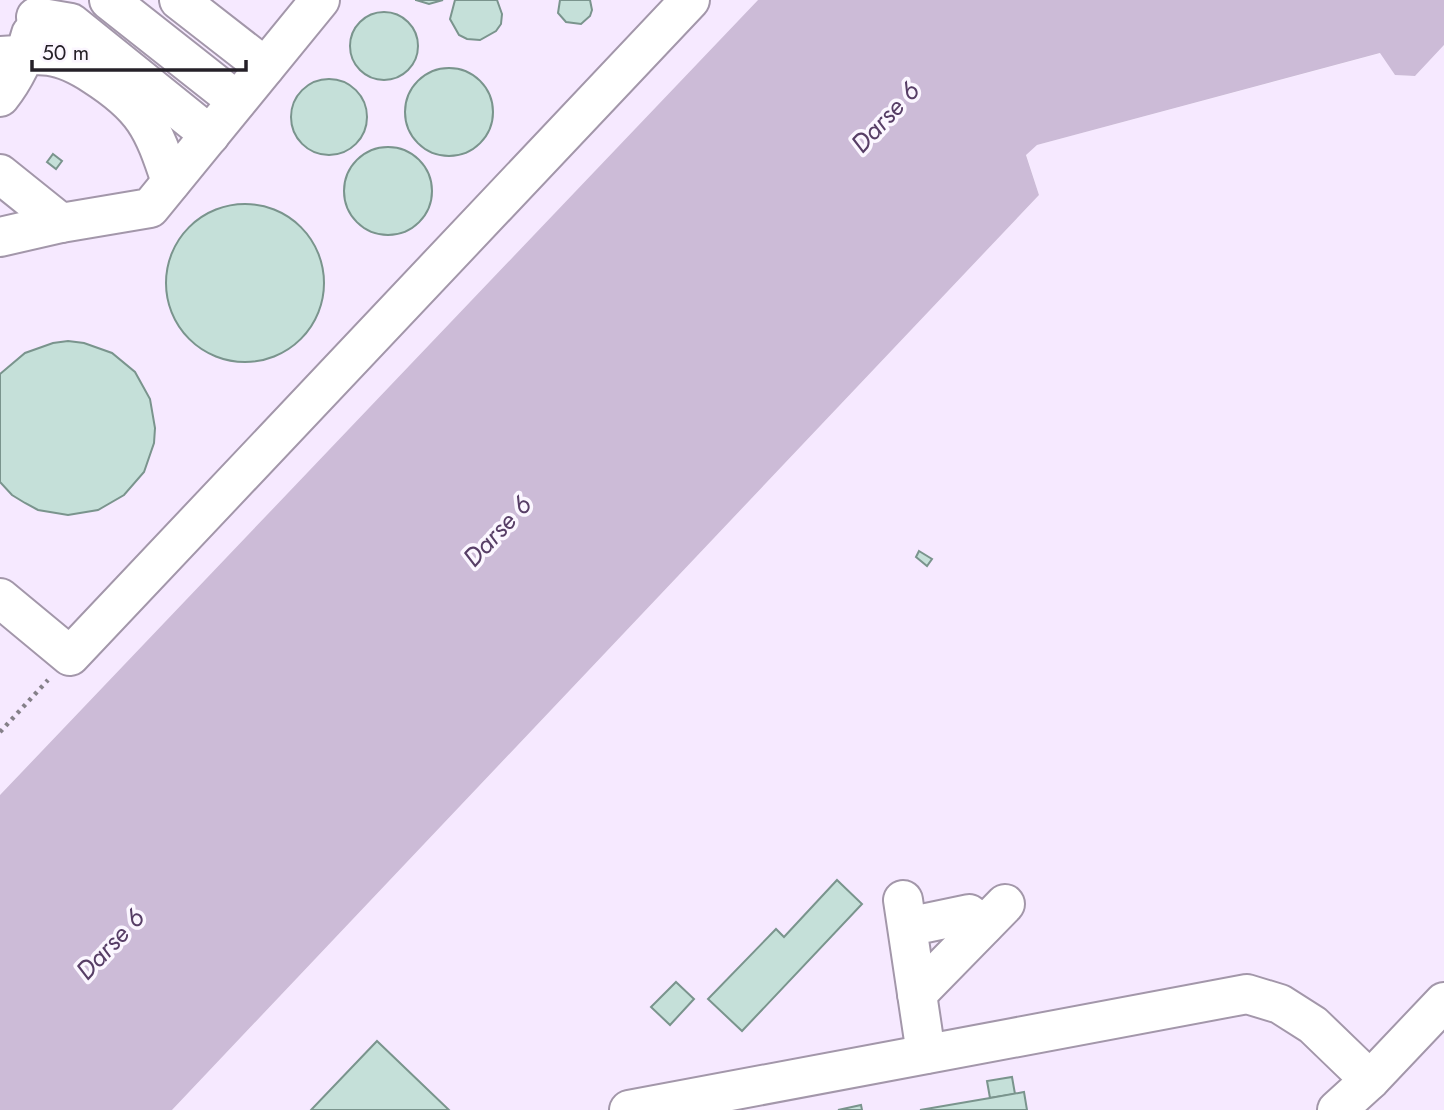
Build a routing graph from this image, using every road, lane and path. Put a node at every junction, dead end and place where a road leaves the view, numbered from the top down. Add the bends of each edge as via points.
1 (109, 0) edge
2 (148, 0) edge
3 (179, 0) edge
4 (222, 0) edge
5 (690, 0) edge
6 (47, 6) edge
7 (303, 6) edge
8 (13, 55) edge
9 (245, 91) junction
10 (0, 97) edge
11 (0, 174) edge
12 (171, 182) junction
13 (61, 223) junction
14 (0, 237) edge
15 (0, 598) edge
16 (70, 656) junction
17 (0, 732) edge
18 (917, 994) junction
19 (1444, 1002) edge
20 (926, 1054) junction
21 (1370, 1080) junction
22 (629, 1110) edge
23 (1337, 1110) edge

1 - 9 street
2 - 9 street
3 - 9 street
4 - 9 street
5 - 16 street
6 - 8 street
6 - 9 street via 71,23
7 - 9 street
8 - 10 street via 9,86
8 - 12 street via 50,56 70,62 111,86 138,108 149,125
9 - 12 street
11 - 13 street
12 - 13 street via 150,208
13 - 14 street
15 - 16 street
16 - 17 path
18 - 18 street via 915,911 994,914
18 - 20 street
19 - 21 street
20 - 21 street via 1247,995 1280,1004 1313,1025
20 - 22 street
21 - 23 street

